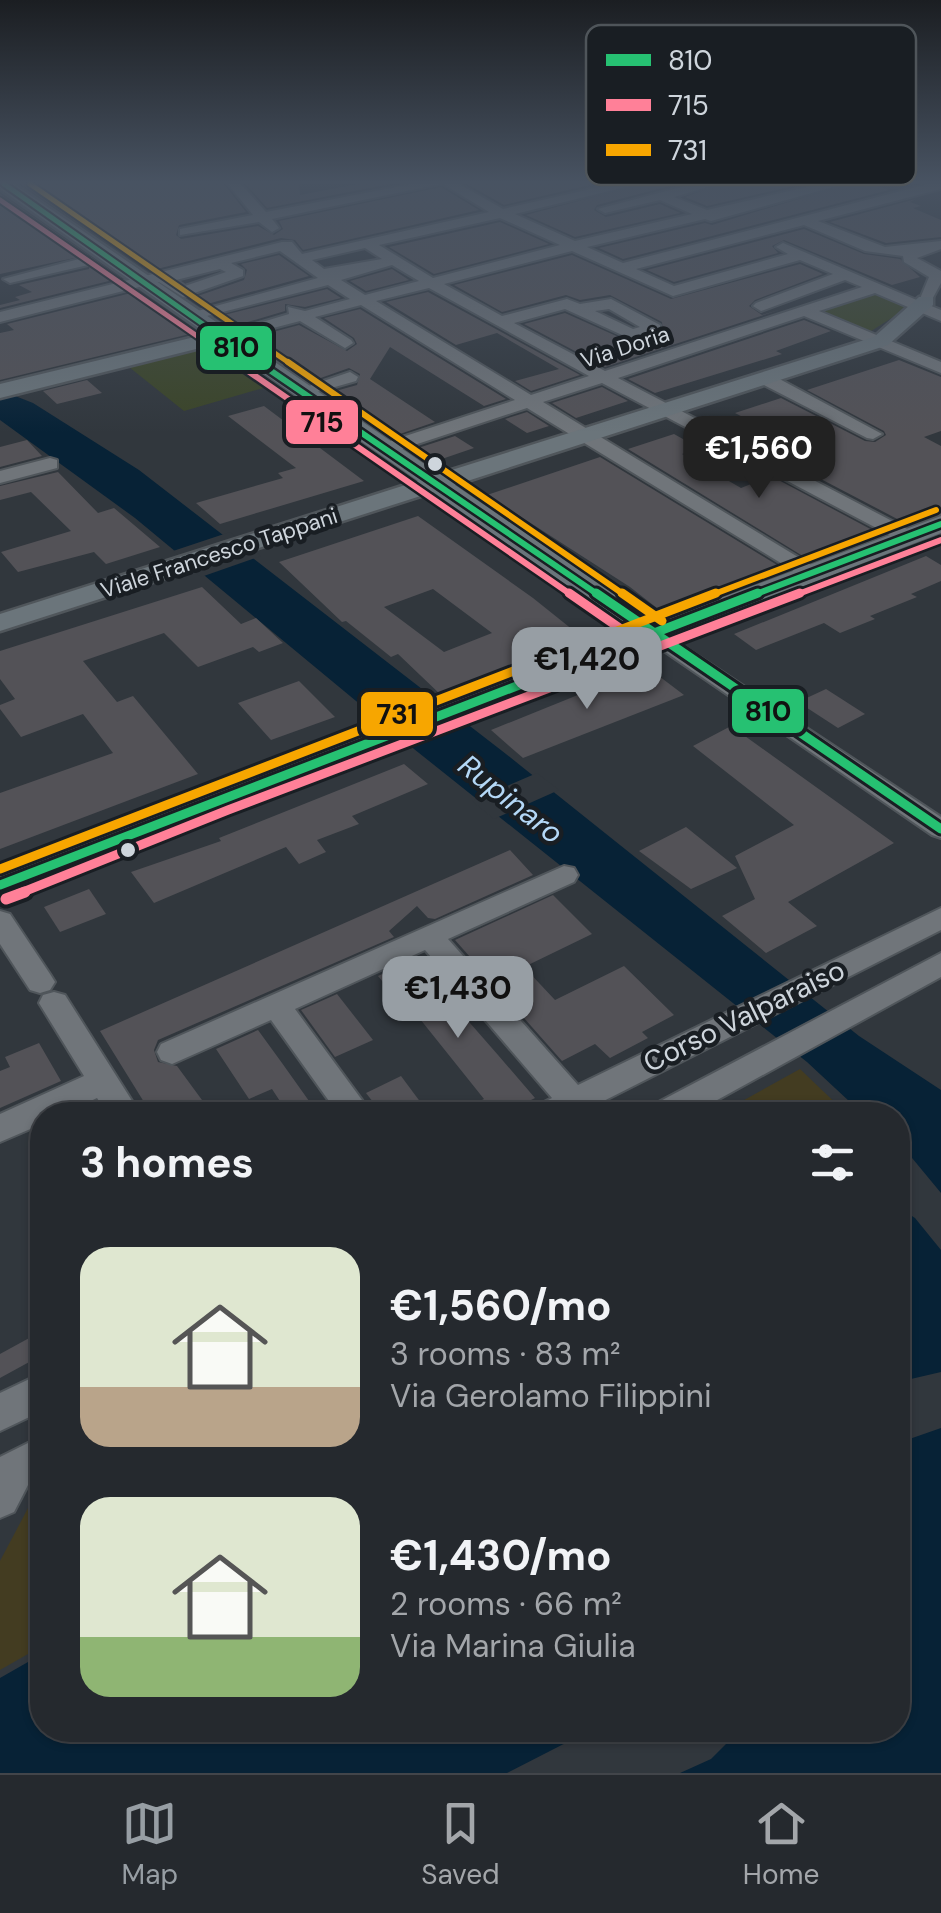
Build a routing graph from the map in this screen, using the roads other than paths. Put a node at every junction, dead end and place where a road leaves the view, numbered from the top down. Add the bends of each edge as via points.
1 (64, 267) edge
2 (122, 267) edge
3 (154, 267) edge
4 (269, 267) edge
5 (311, 267) edge
6 (353, 267) edge
7 (406, 267) edge
8 (492, 267) edge
9 (626, 267) edge
10 (755, 267) edge
11 (830, 267) edge
12 (919, 267) edge
13 (42, 272) junction
14 (847, 274) junction
15 (134, 275) junction
16 (328, 277) junction
17 (10, 280) dead end
18 (432, 282) junction
19 (877, 288) junction
20 (161, 294) junction
21 (270, 295) junction
22 (75, 297) junction
23 (363, 300) junction
24 (932, 305) edge
25 (42, 306) junction
26 (761, 306) dead end
27 (581, 309) dead end
28 (805, 311) junction
29 (191, 315) junction
30 (301, 315) junction
31 (60, 318) junction
32 (502, 320) junction
33 (5, 323) edge
34 (220, 337) junction
35 (881, 342) junction
36 (345, 343) dead end
37 (941, 368) edge
38 (350, 377) dead end
39 (605, 377) junction
40 (766, 379) junction
41 (4, 390) edge
42 (303, 391) junction
43 (533, 400) junction
44 (669, 411) junction
45 (872, 434) dead end
46 (591, 436) junction
47 (387, 448) junction
48 (50, 464) dead end
49 (0, 477) edge
50 (439, 483) junction
51 (941, 524) edge
52 (908, 537) junction
53 (814, 575) junction
54 (0, 623) edge
55 (653, 632) junction
56 (941, 829) edge
57 (564, 876) dead end
58 (0, 885) edge
59 (941, 918) edge
60 (0, 920) edge
61 (431, 938) junction
62 (941, 964) edge
63 (276, 1006) junction
64 (172, 1052) dead end
65 (104, 1081) junction
66 (59, 1102) edge
67 (117, 1102) edge
68 (346, 1102) edge
69 (555, 1102) edge
70 (572, 1102) edge
71 (686, 1102) edge
72 (30, 1116) edge
73 (0, 1130) edge
74 (30, 1397) edge
75 (0, 1413) edge
76 (30, 1462) edge
77 (0, 1498) edge

1 - 13 street
2 - 15 main road
3 - 15 street
4 - 21 street via 236,275
5 - 16 street
6 - 16 street
7 - 18 street
8 - 18 street
9 - 10 street via 673,290
11 - 14 street
12 - 24 street via 936,275
13 - 17 street
13 - 22 street
14 - 19 street
14 - 26 street
15 - 20 main road
15 - 22 street
16 - 21 street
16 - 23 street
18 - 23 street
18 - 32 street
19 - 24 street
19 - 28 street, Via Doria
20 - 29 main road
20 - 31 street
21 - 29 street
21 - 30 street
22 - 25 street
23 - 30 street
23 - 43 street
24 - 35 main road
25 - 31 street
25 - 33 street
27 - 32 street via 563,304
28 - 35 street
28 - 39 street, Via Doria
29 - 34 main road
30 - 34 street
30 - 36 street
31 - 33 street
32 - 39 street
34 - 41 main road
34 - 42 main road
35 - 37 street
35 - 40 main road, Viale Francesco Tappani
38 - 42 street
39 - 43 street, Via Doria
39 - 44 street
40 - 44 main road, Viale Francesco Tappani
40 - 45 street
42 - 47 main road
43 - 46 street
43 - 47 street, Via Doria
44 - 46 main road, Viale Francesco Tappani
44 - 52 street
46 - 50 main road, Viale Francesco Tappani
46 - 53 street
47 - 50 main road
48 - 49 street
50 - 54 main road, Viale Francesco Tappani
50 - 55 main road
51 - 52 main road
52 - 53 main road
53 - 55 main road
55 - 56 street
55 - 58 main road
57 - 61 street
59 - 70 street, Corso Valparaiso
60 - 65 street
61 - 63 street
61 - 69 street
62 - 71 street
63 - 64 street
63 - 68 street
65 - 66 street
65 - 67 street
72 - 73 street
74 - 75 street
76 - 77 street via 14,1471

